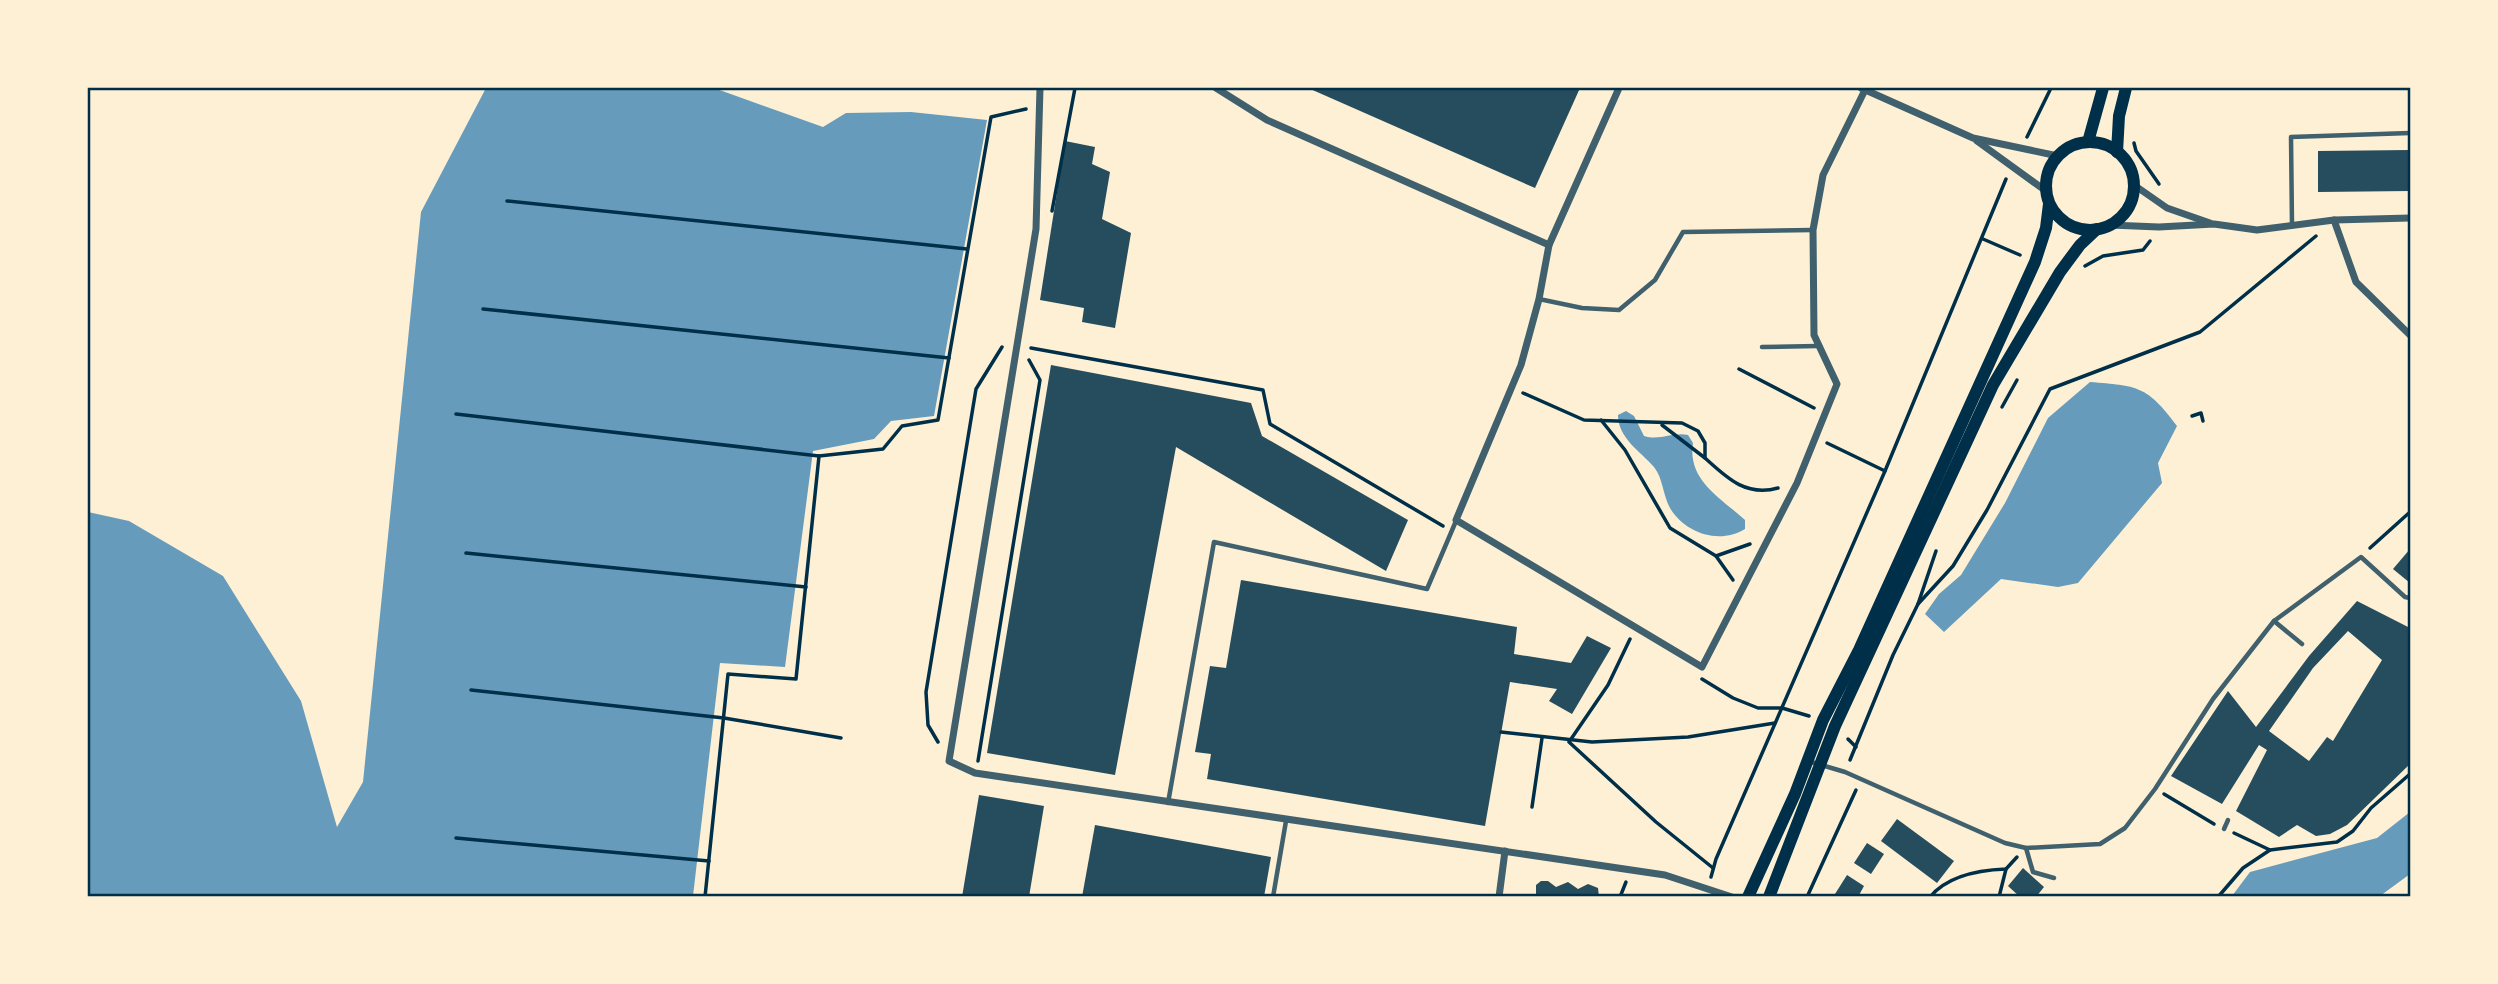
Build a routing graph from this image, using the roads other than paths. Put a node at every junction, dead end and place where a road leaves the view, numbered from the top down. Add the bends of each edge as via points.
1 (1041, 88) edge
2 (1216, 88) edge
3 (1619, 88) edge
4 (2103, 88) edge
5 (2126, 88) edge
6 (1863, 89) edge
7 (2410, 134) edge
8 (1973, 138) junction
9 (2088, 142) junction
10 (2117, 152) junction
11 (2058, 156) junction
12 (2134, 185) junction
13 (2048, 198) junction
14 (2410, 218) edge
15 (2334, 220) junction
16 (2214, 224) junction
17 (2110, 225) junction
18 (2292, 225) junction
19 (2097, 229) junction
20 (1813, 230) junction
21 (1549, 245) junction
22 (1539, 299) junction
23 (2410, 335) edge
24 (1819, 346) junction
25 (1762, 347) dead end
26 (1456, 520) junction
27 (2410, 598) edge
28 (2274, 621) junction
29 (2302, 644) dead end
30 (1813, 762) junction
31 (1168, 803) junction
32 (2228, 820) dead end
33 (1286, 821) junction
34 (2224, 829) road end
35 (2026, 848) junction
36 (1505, 851) junction
37 (2054, 878) dead end
38 (1273, 897) edge
39 (1499, 897) edge
40 (1732, 897) edge
41 (1748, 897) edge
42 (1769, 897) edge

1 - 31 street via 1036,229 949,761 975,773
2 - 21 street via 1267,120
3 - 21 street
4 - 9 main road
5 - 10 main road
6 - 8 street
6 - 20 street via 1823,175
7 - 18 lane via 2291,137
8 - 11 street
8 - 13 street
9 - 10 main road
9 - 11 main road
10 - 12 main road via 2126,161
11 - 13 main road via 2050,166
12 - 16 street via 2167,208
12 - 17 main road via 2128,208
13 - 19 main road via 2069,225
13 - 30 main road via 2046,228 2035,262 1823,720
14 - 15 street
15 - 18 street
15 - 23 street via 2356,282
16 - 17 street
16 - 18 street via 2257,229
17 - 19 main road
19 - 30 main road via 2060,272 1993,385
20 - 22 lane via 1683,232 1655,280 1619,310
20 - 24 street via 1814,335
21 - 22 street
22 - 26 street via 1511,388
24 - 25 lane
24 - 26 street via 1837,384 1797,483 1702,667
26 - 31 lane via 1427,589 1214,542
27 - 28 lane via 2361,556
28 - 29 lane
28 - 35 lane via 2213,699 2125,828 2101,844
30 - 35 lane
30 - 41 main road
30 - 42 main road
31 - 33 street
32 - 34 lane
33 - 36 street
33 - 38 lane
35 - 37 lane via 2034,872
36 - 39 street
36 - 40 street via 1665,875

